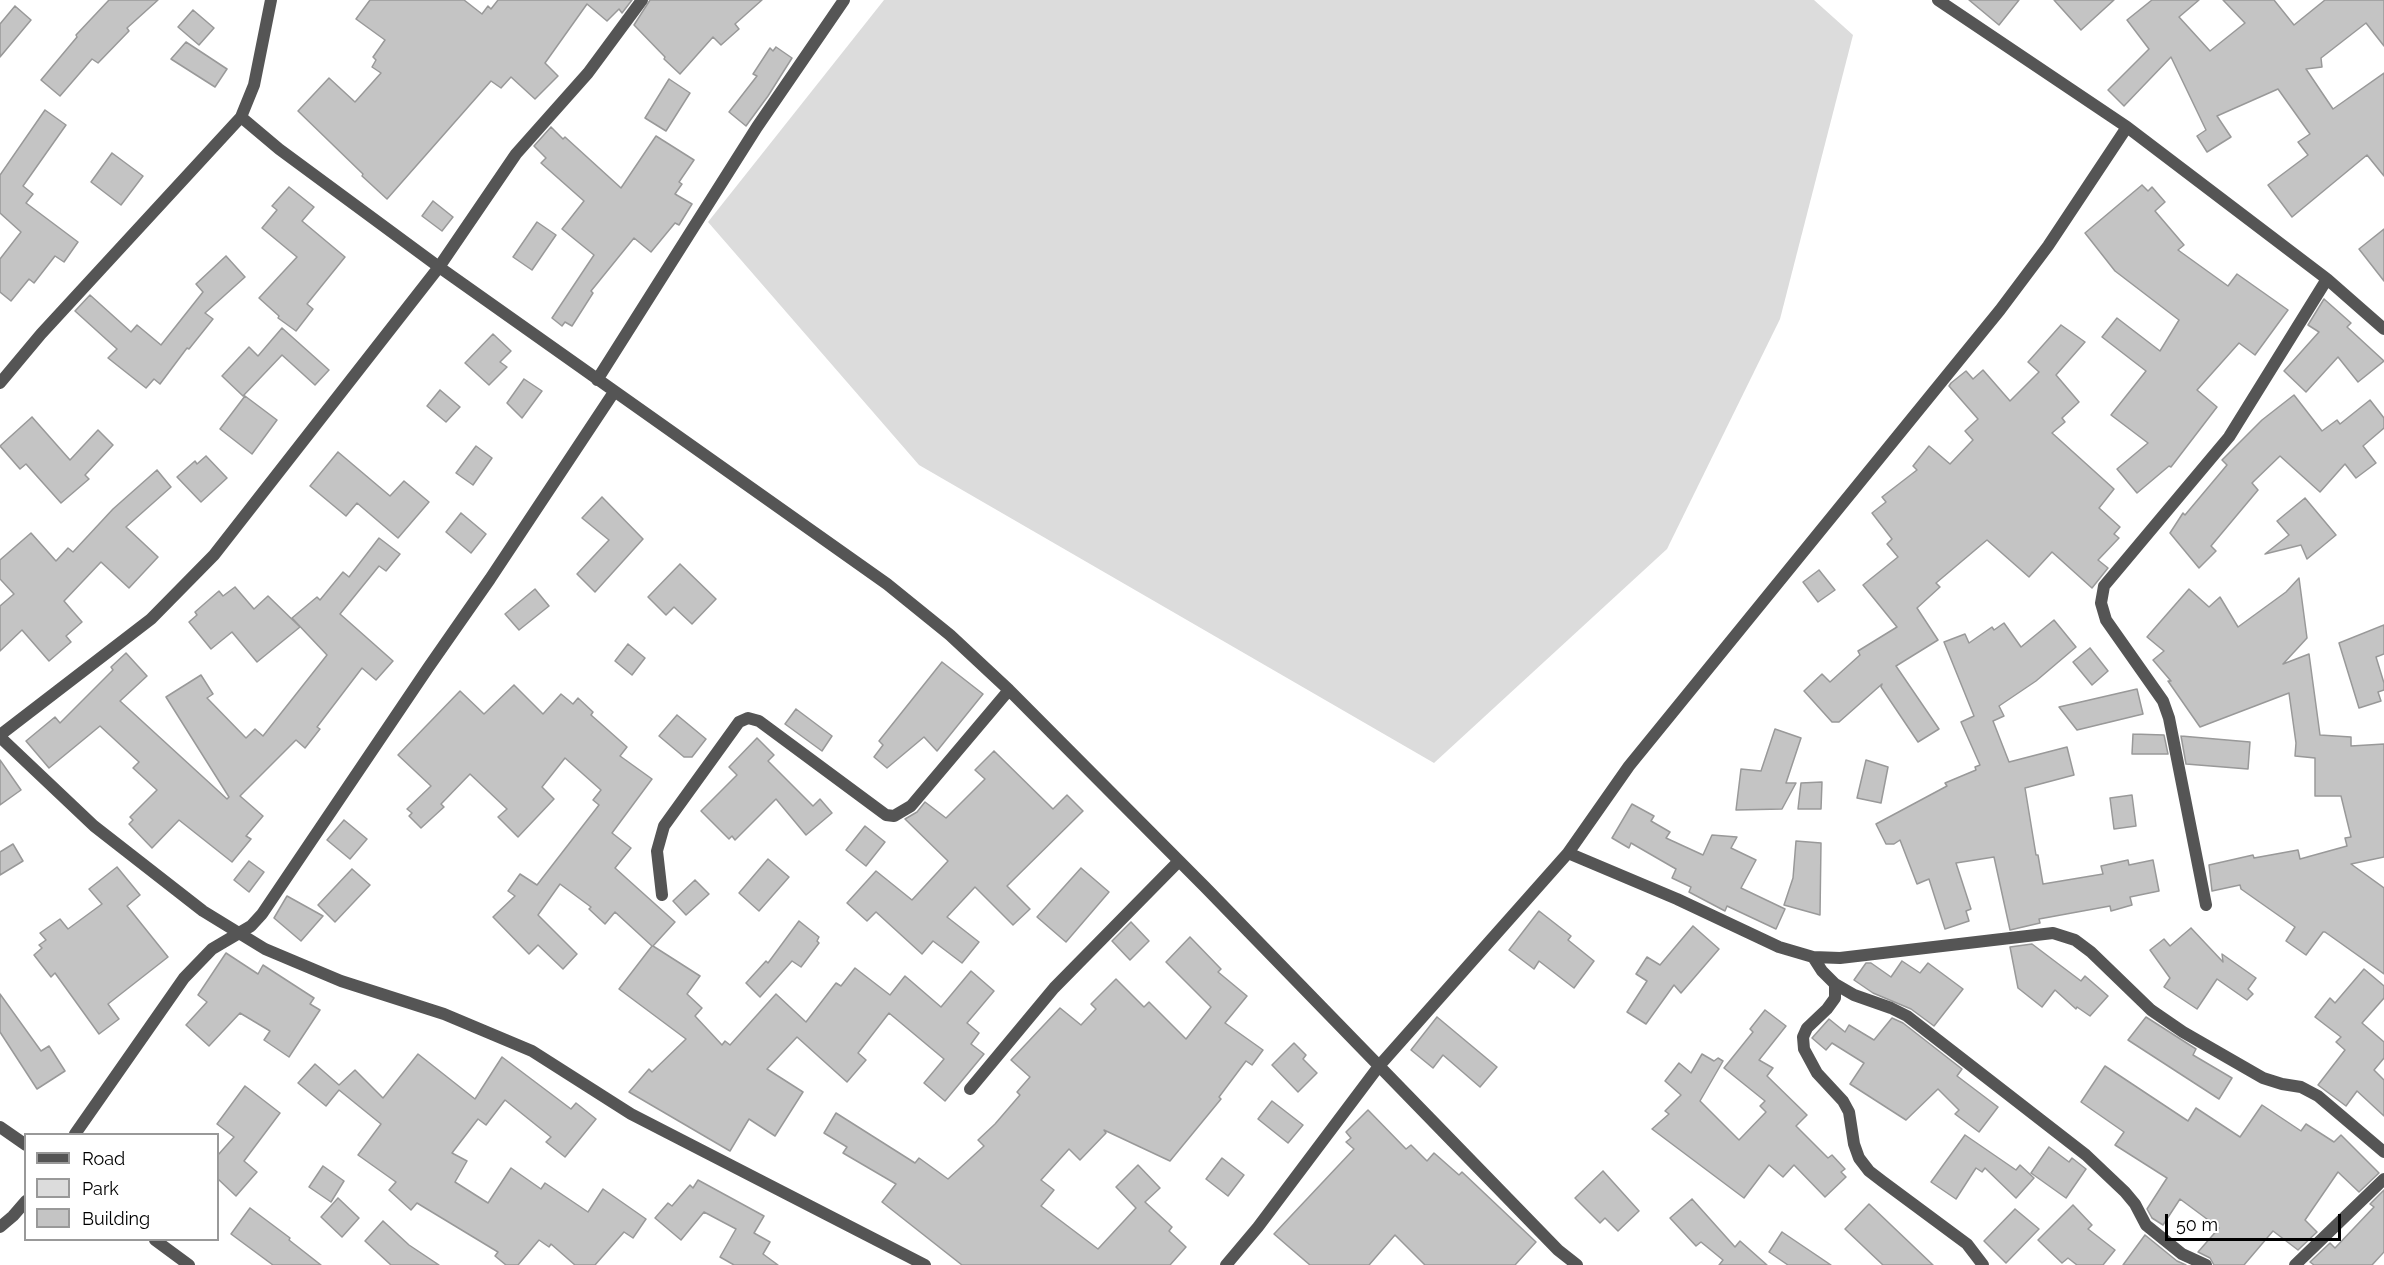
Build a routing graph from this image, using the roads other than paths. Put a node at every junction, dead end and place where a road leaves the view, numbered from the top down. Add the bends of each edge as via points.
1 (271, 0) edge
2 (642, 0) edge
3 (844, 0) edge
4 (1938, 0) edge
5 (241, 117) junction
6 (2127, 127) junction
7 (439, 267) junction
8 (2327, 279) junction
9 (2384, 329) edge
10 (597, 380) junction
11 (0, 383) edge
12 (614, 392) junction
13 (1009, 690) junction
14 (0, 736) edge
15 (1568, 853) junction
16 (1179, 861) junction
17 (662, 895) dead end
18 (2206, 905) dead end
19 (238, 933) junction
20 (1813, 957) junction
21 (1835, 984) junction
22 (1379, 1066) junction
23 (970, 1089) dead end
24 (0, 1127) edge
25 (76, 1133) edge
26 (24, 1144) edge
27 (2384, 1152) edge
28 (2384, 1179) edge
29 (24, 1203) edge
30 (0, 1227) edge
31 (158, 1241) edge
32 (189, 1265) edge
33 (925, 1265) edge
34 (1226, 1265) edge
35 (1577, 1265) edge
36 (1983, 1265) edge
37 (2206, 1265) edge
38 (2295, 1265) edge

1 - 5 street via 254,85
2 - 7 street via 588,73 516,154
3 - 10 street via 757,127
4 - 6 street
5 - 7 street
5 - 11 street
6 - 8 street
6 - 15 street via 2000,310 1629,766
7 - 10 street
7 - 14 street via 214,555 151,619
8 - 9 street
8 - 18 street via 2229,437 2104,586 2101,603 2106,620 2163,701 2169,718
10 - 12 street
12 - 13 street via 887,584
12 - 19 street via 262,914
13 - 16 street
13 - 17 street via 911,806 894,816 886,815 759,721 748,718 739,722 664,826 657,851
14 - 19 street via 94,826 203,911
15 - 20 street via 1779,946
15 - 22 street
16 - 22 street
16 - 23 street via 1054,988
19 - 25 street via 212,950 184,978
19 - 33 street via 265,949 341,981 444,1014 532,1051 631,1114
20 - 21 street
20 - 27 street via 1840,958 2053,933 2075,940 2151,1010 2182,1032 2263,1078 2301,1087 2318,1096
21 - 36 street via 1835,998 1807,1028 1804,1049 1816,1073 1849,1112 1859,1158 1869,1171 1967,1244
21 - 37 street via 1907,1016 1935,1036 2086,1155 2125,1192 2146,1225 2182,1254
22 - 34 street
22 - 35 street
24 - 26 street
28 - 38 street
29 - 30 street
31 - 32 street

